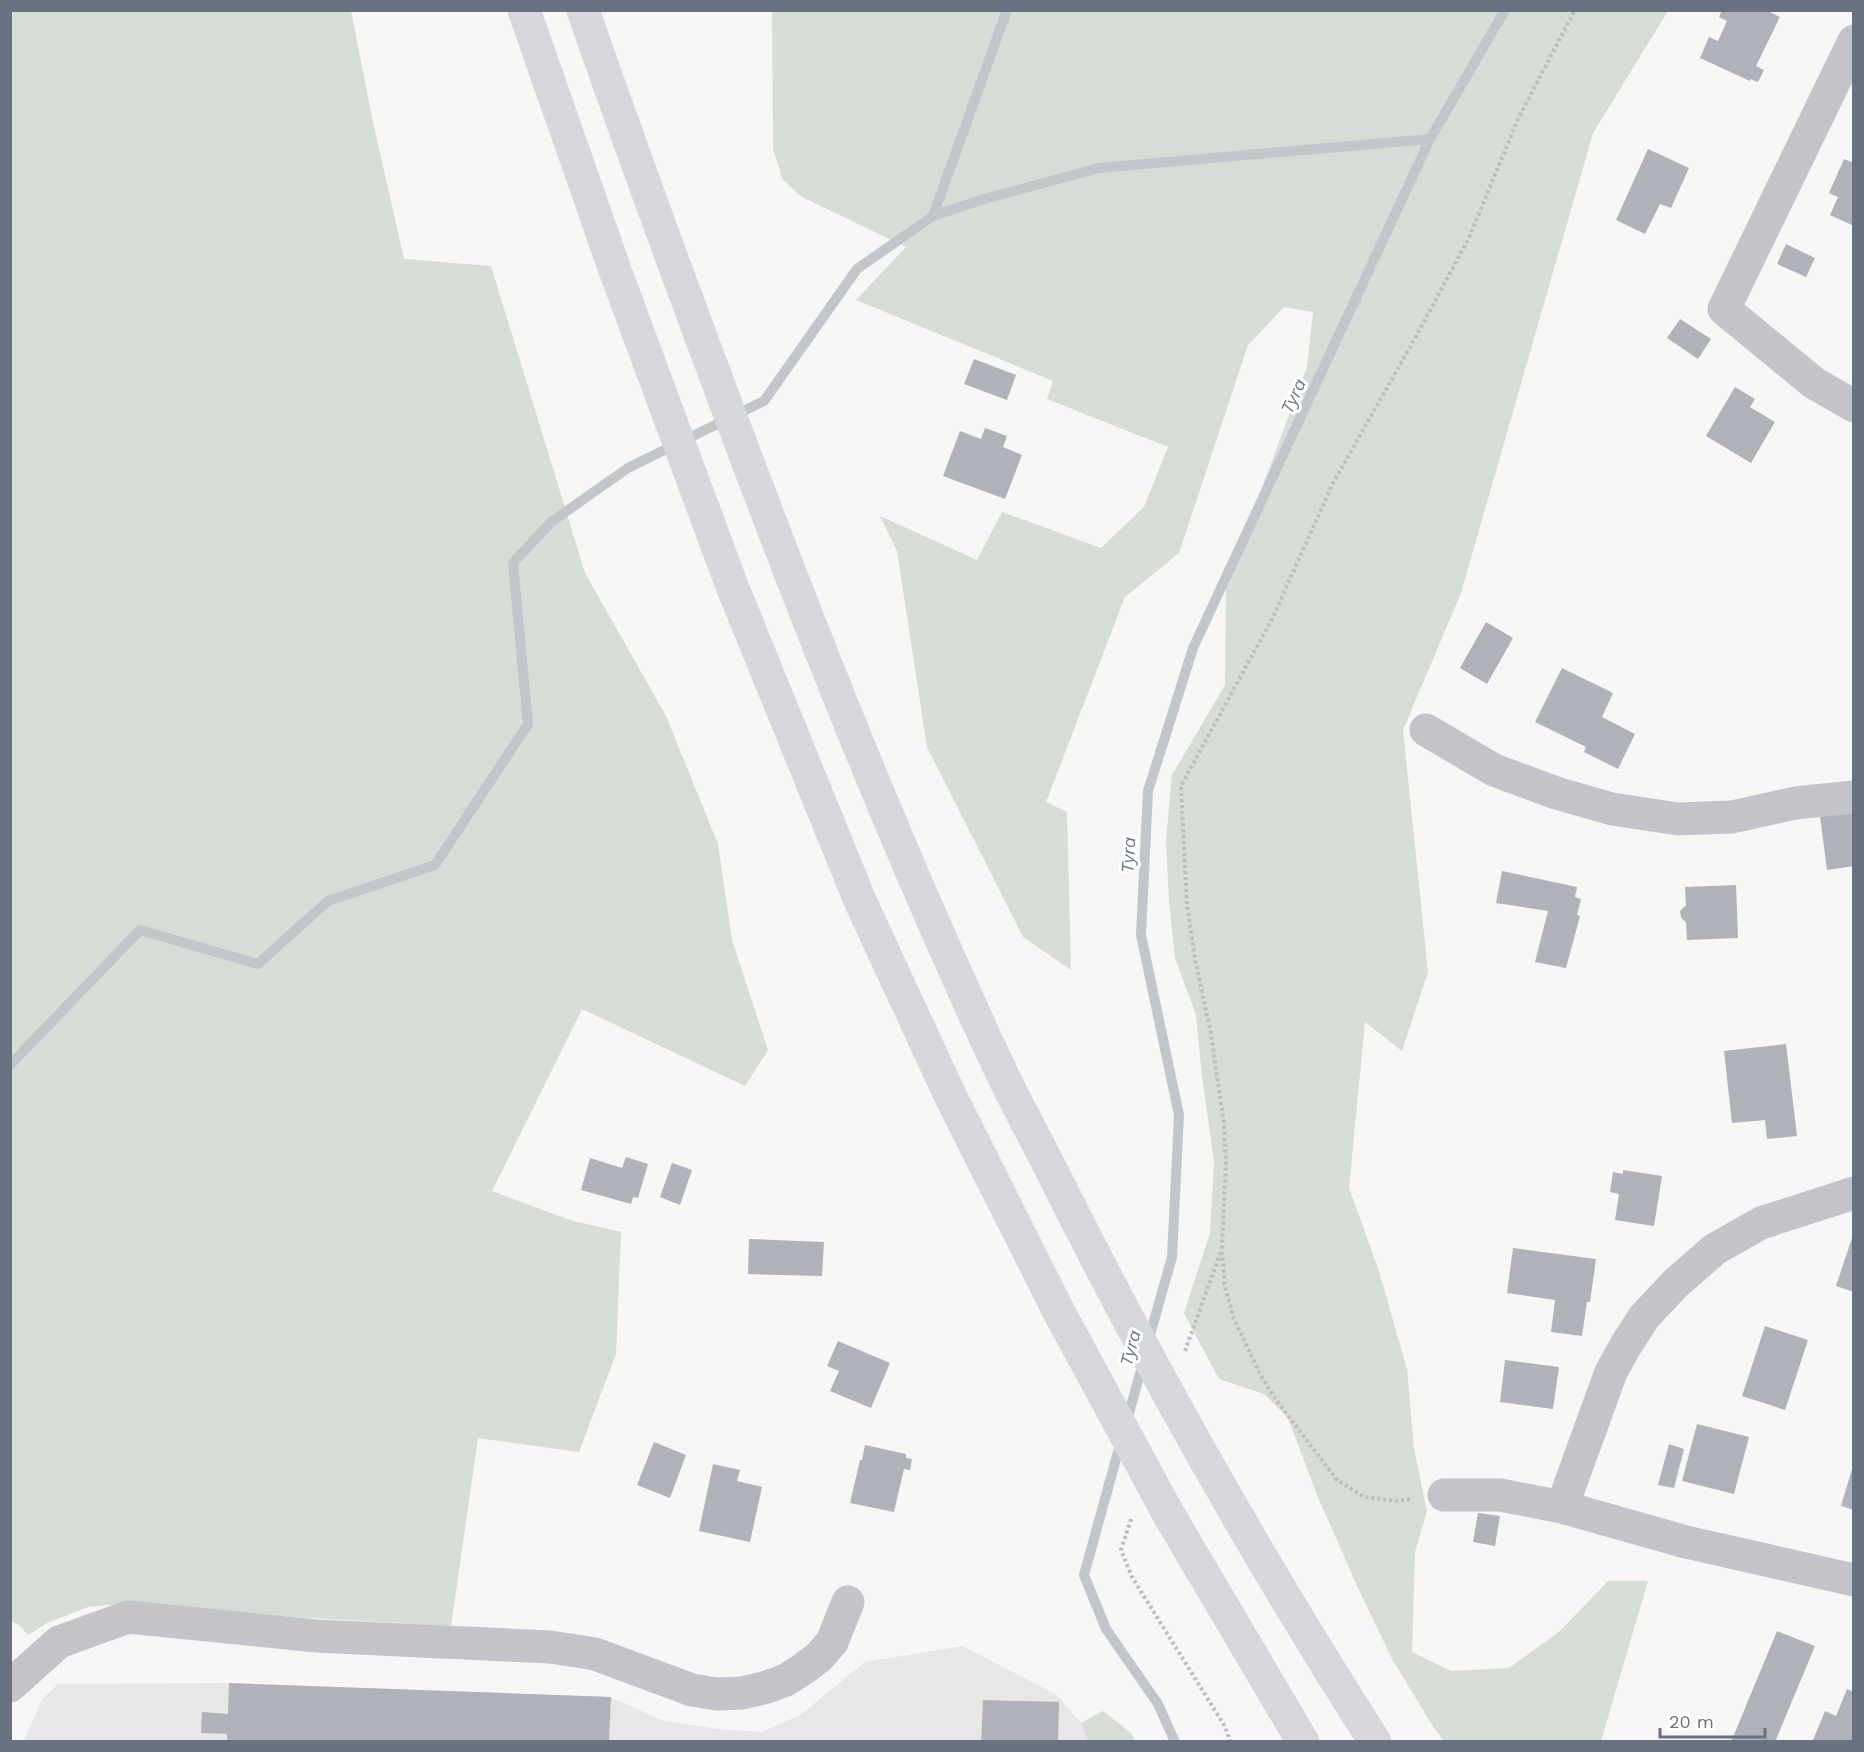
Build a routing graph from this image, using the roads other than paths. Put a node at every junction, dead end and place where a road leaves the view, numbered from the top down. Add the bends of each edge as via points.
1 (524, 10) edge
2 (583, 10) edge
3 (1854, 41) edge
4 (1854, 406) edge
5 (1426, 730) dead end
6 (1854, 797) edge
7 (1854, 1193) edge
8 (1444, 1495) road end
9 (1562, 1507) junction
10 (1854, 1580) edge
11 (848, 1602) dead end
12 (10, 1686) edge
13 (1303, 1742) edge
14 (1375, 1742) edge

1 - 13 highway via 732,586 861,903 949,1093 1117,1421
2 - 14 highway via 786,566 913,878 999,1066 1102,1272 1254,1545
3 - 4 street via 1724,309 1814,383
5 - 6 street via 1494,770 1612,809 1678,819 1732,817 1795,803
7 - 9 street via 1761,1223 1715,1249 1644,1317 1611,1372
8 - 9 street via 1500,1495
9 - 10 street via 1686,1542
11 - 12 street via 832,1642 819,1657 786,1680 742,1693 692,1690 594,1654 550,1647 316,1636 129,1617 60,1642

